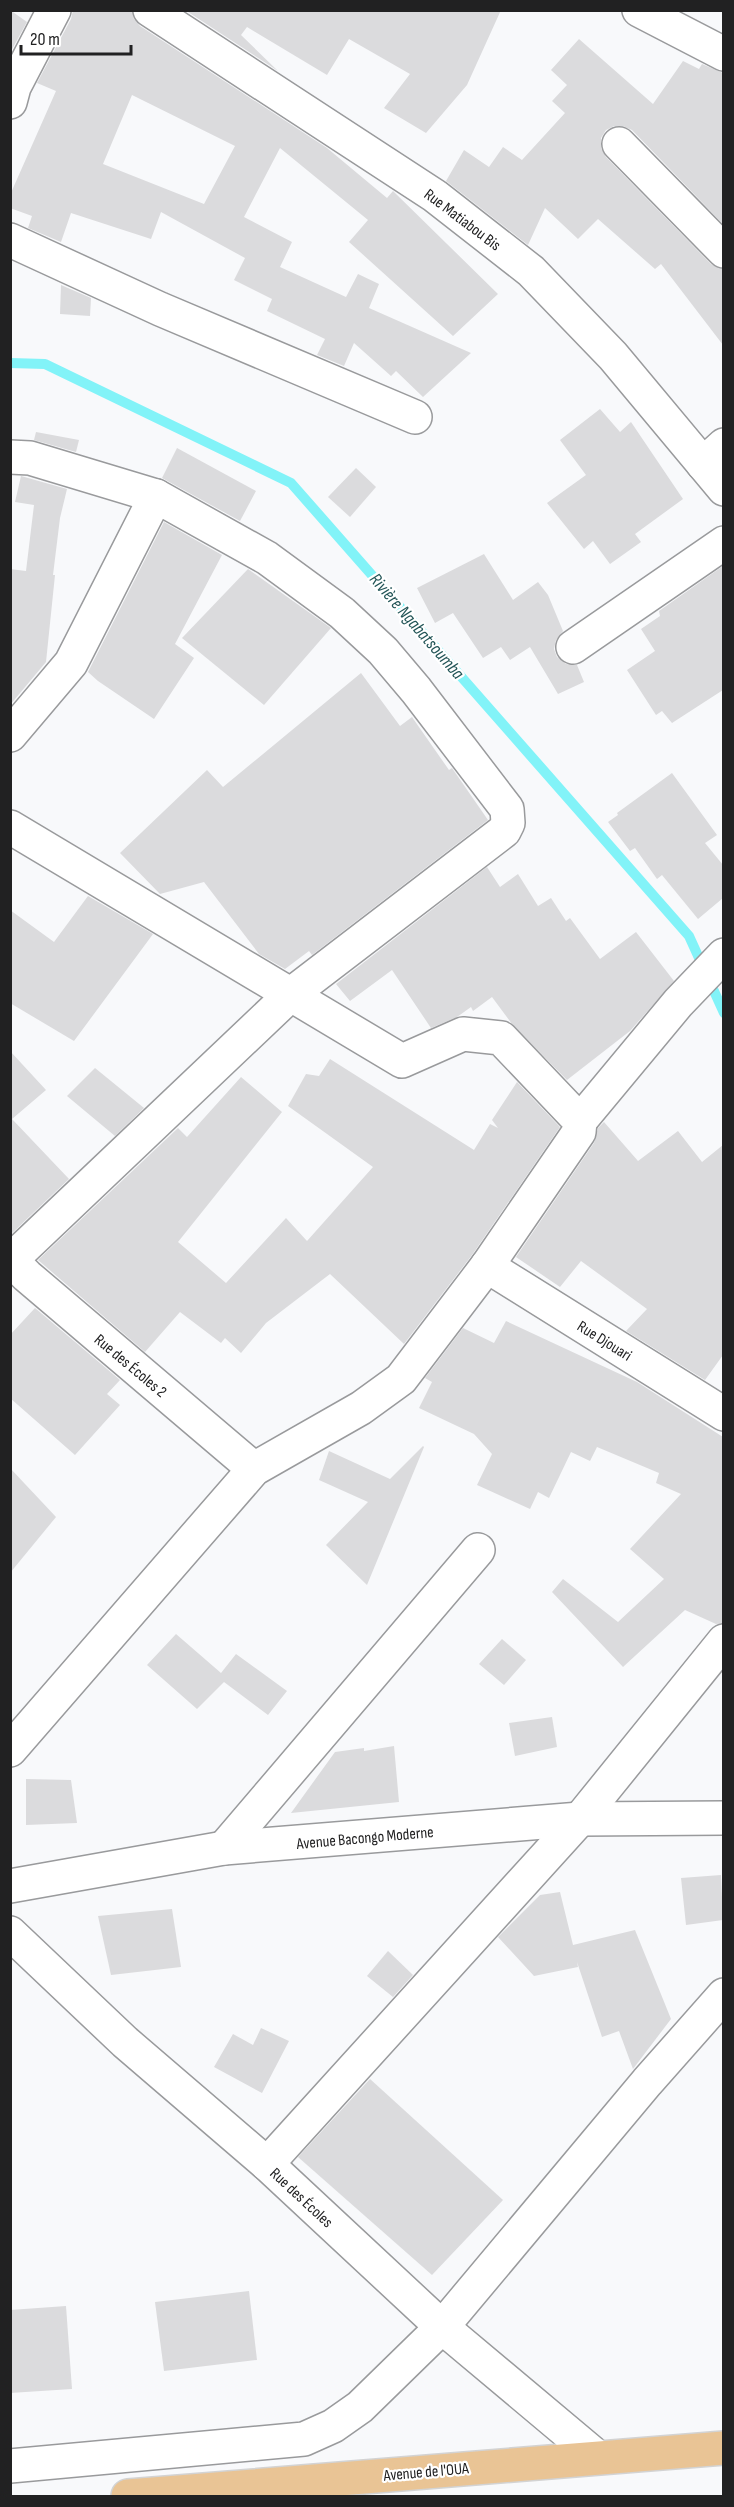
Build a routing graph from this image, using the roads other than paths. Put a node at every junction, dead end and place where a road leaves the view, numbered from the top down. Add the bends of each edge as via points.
1 (54, 10) edge
2 (150, 10) edge
3 (639, 10) edge
4 (723, 54) edge
5 (10, 102) edge
6 (619, 144) dead end
7 (10, 240) edge
8 (723, 251) edge
9 (415, 417) dead end
10 (10, 457) edge
11 (717, 466) edge
12 (156, 496) junction
13 (723, 543) edge
14 (573, 647) dead end
15 (10, 735) edge
16 (10, 827) edge
17 (723, 955) edge
18 (290, 995) junction
19 (580, 1121) junction
20 (11, 1259) edge
21 (487, 1266) junction
22 (723, 1414) edge
23 (254, 1469) junction
24 (478, 1550) dead end
25 (723, 1641) edge
26 (10, 1750) edge
27 (723, 1818) edge
28 (580, 1819) junction
29 (224, 1848) junction
30 (10, 1886) edge
31 (10, 1933) edge
32 (723, 1995) edge
33 (267, 2164) junction
34 (442, 2327) junction
35 (304, 2439) junction
36 (719, 2443) edge
37 (597, 2457) junction
38 (10, 2466) edge
39 (306, 2481) junction
40 (128, 2496) edge

1 - 5 street
2 - 11 street, Rue Matiabou Bis via 435,196 531,271
3 - 4 street
6 - 8 street
7 - 9 street via 160,309
10 - 12 street via 30,458
12 - 15 street via 72,663
12 - 18 street via 267,558 342,613 409,682 508,813 504,831
13 - 14 street
16 - 18 street
17 - 19 street
18 - 19 street via 402,1060 463,1034 501,1038
18 - 20 street
19 - 21 street via 579,1132
20 - 23 street, Rue des Écoles 2
21 - 22 street, Rue Djouari
21 - 23 street via 401,1379 361,1408
23 - 26 street
24 - 29 street
25 - 28 street
27 - 28 street, Avenue Bacongo Moderne
28 - 29 street, Avenue Bacongo Moderne
28 - 33 street
29 - 30 street, Avenue Bacongo Moderne
31 - 33 street, Rue des Écoles via 125,2042
32 - 34 street
33 - 34 street, Rue des Écoles
34 - 35 street via 360,2408
34 - 37 street, Rue des Écoles
35 - 38 street
35 - 39 street
36 - 37 main road, Avenue de l'OUA
37 - 39 main road, Avenue de l'OUA
39 - 40 main road, Avenue de l'OUA

